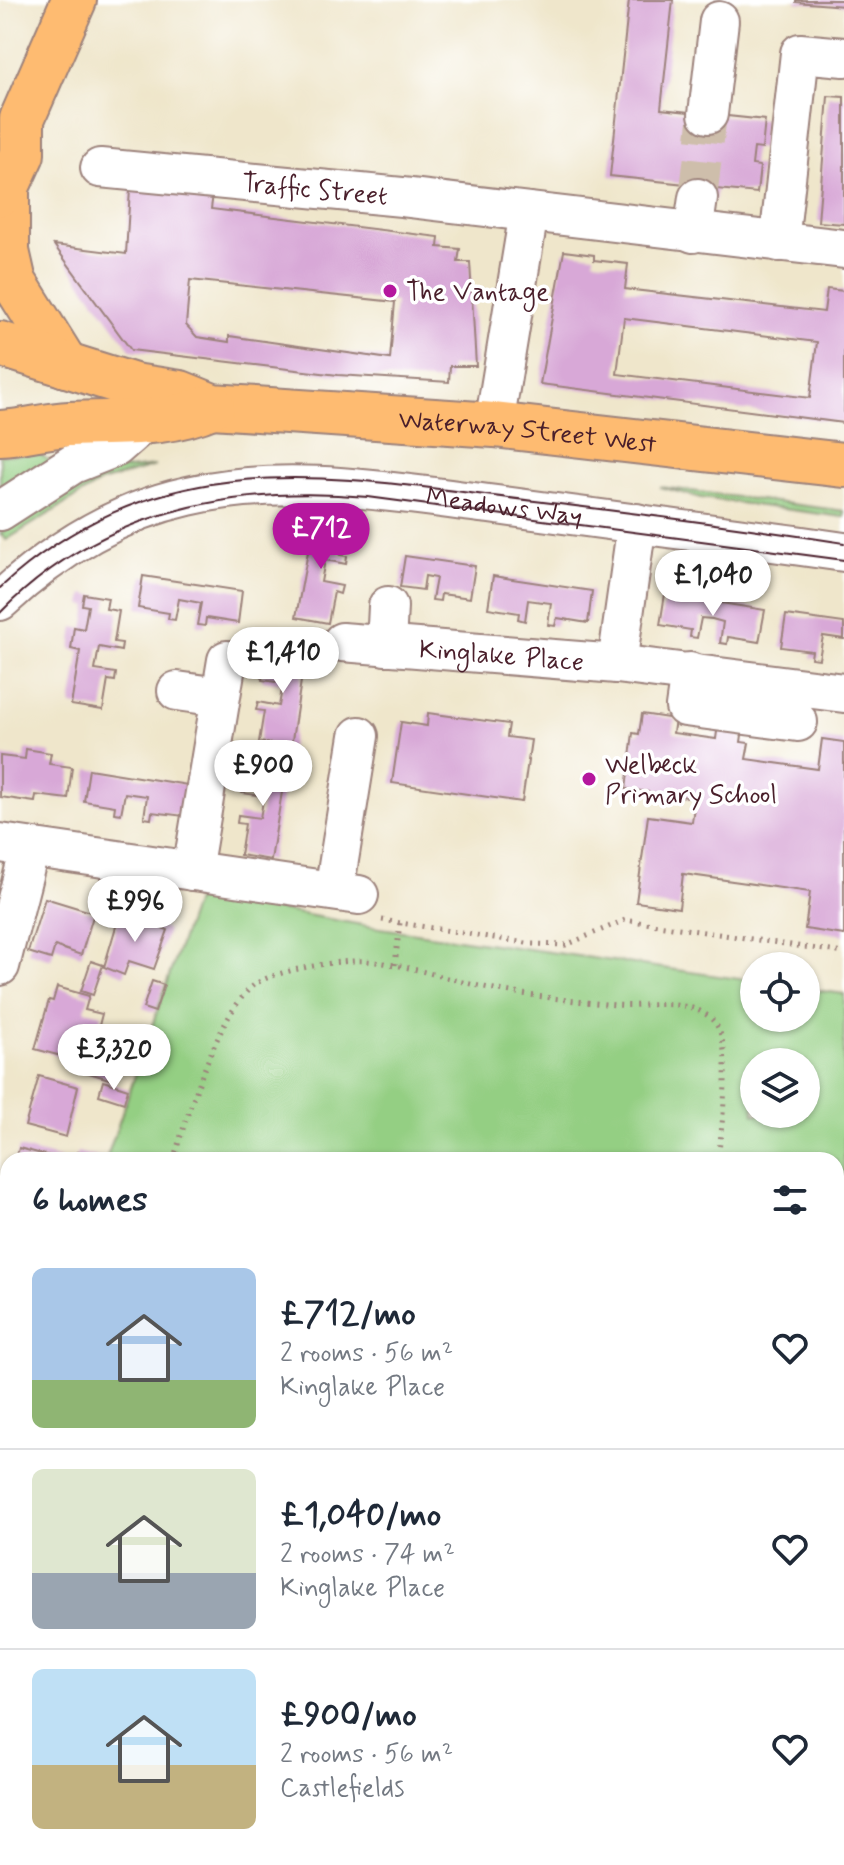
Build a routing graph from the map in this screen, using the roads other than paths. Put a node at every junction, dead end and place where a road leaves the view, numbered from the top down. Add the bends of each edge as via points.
1 (68, 14) edge
2 (719, 21) dead end
3 (844, 57) edge
4 (708, 114) tunnel mouth
5 (11, 128) edge
6 (100, 168) dead end
7 (4, 191) edge
8 (529, 212) junction
9 (779, 242) junction
10 (844, 249) edge
11 (0, 344) edge
12 (66, 365) junction
13 (0, 403) edge
14 (212, 406) junction
15 (67, 423) junction
16 (141, 425) junction
17 (494, 425) junction
18 (0, 433) edge
19 (844, 465) edge
20 (0, 511) edge
21 (637, 523) junction
22 (844, 552) edge
23 (0, 601) edge
24 (388, 606) dead end
25 (342, 642) road end
26 (386, 646) junction
27 (227, 660) road end
28 (617, 664) junction
29 (690, 672) junction
30 (177, 691) dead end
31 (844, 693) edge
32 (220, 697) junction
33 (798, 722) dead end
34 (359, 736) dead end
35 (15, 846) edge
36 (192, 871) junction
37 (0, 966) edge

1 - 5 main road
2 - 4 street
3 - 9 street via 800,53
5 - 7 main road via 22,154
6 - 8 street, Traffic Street
7 - 12 main road via 14,282
8 - 9 street, Traffic Street via 696,215
8 - 17 street
9 - 10 street, Traffic Street
11 - 12 main road, Waterway Street West
12 - 14 main road, Waterway Street West
13 - 15 main road, Waterway Street West
14 - 16 main road, Waterway Street West via 183,418
14 - 17 main road, Waterway Street West
15 - 16 main road, Waterway Street West
15 - 18 main road, Waterway Street West
16 - 20 street via 116,447 73,464
17 - 19 main road, Waterway Street West
21 - 22 street, Meadows Way
21 - 23 street, Meadows Way via 338,486 280,485 189,495 124,517 63,548
21 - 28 street, Kinglake Place
24 - 26 street, Kinglake Place
25 - 26 street, Kinglake Place
26 - 28 street, Kinglake Place
27 - 32 street
28 - 29 street, Kinglake Place
29 - 31 street, Kinglake Place
29 - 33 street via 685,707
30 - 32 street
32 - 36 street
34 - 36 street via 346,893
35 - 36 street
35 - 37 street

